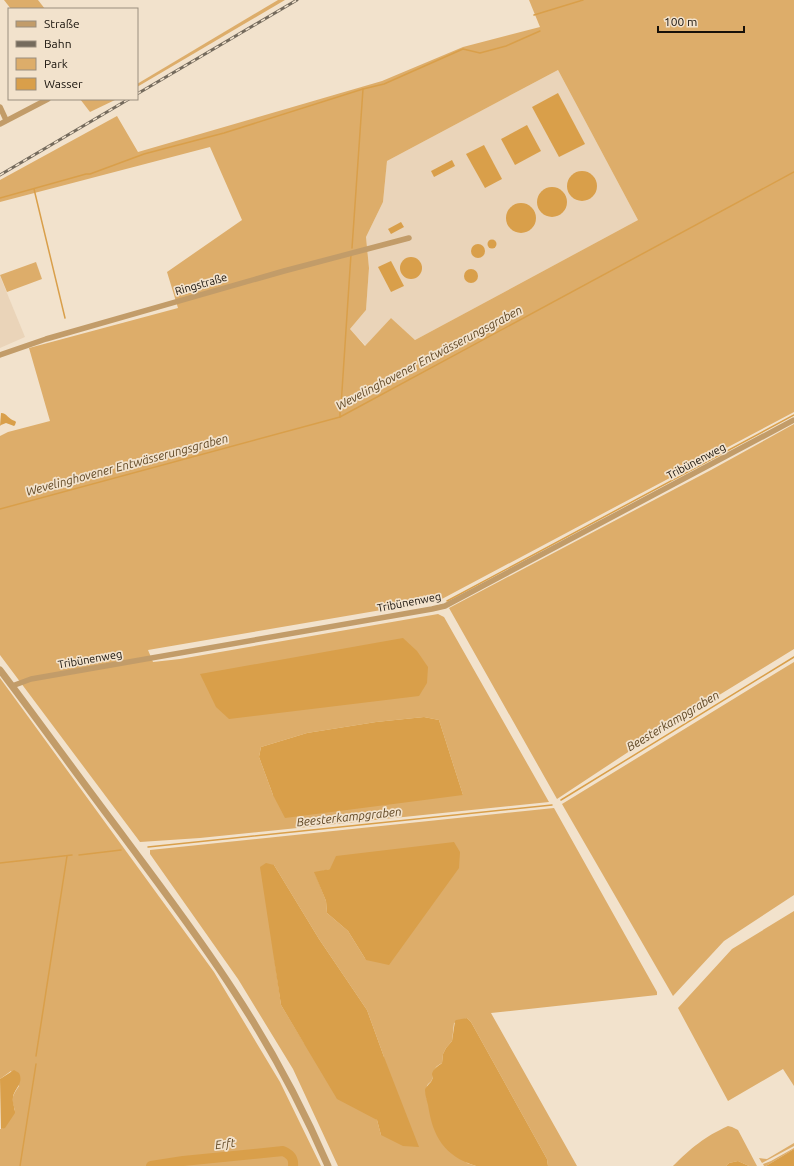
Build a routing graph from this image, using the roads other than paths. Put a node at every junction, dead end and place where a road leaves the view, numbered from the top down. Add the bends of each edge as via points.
1 (46, 100) edge
2 (0, 107) edge
3 (6, 120) junction
4 (0, 124) edge
5 (409, 238) dead end
6 (0, 355) edge
7 (794, 420) edge
8 (0, 670) edge
9 (12, 686) junction
10 (328, 1166) edge

1 - 3 street
2 - 3 street
3 - 4 street
5 - 6 street, Ringstraße via 46,339
7 - 9 street, Tribünenweg via 441,607 31,679
8 - 9 street
9 - 10 street via 162,888 228,982 285,1077

